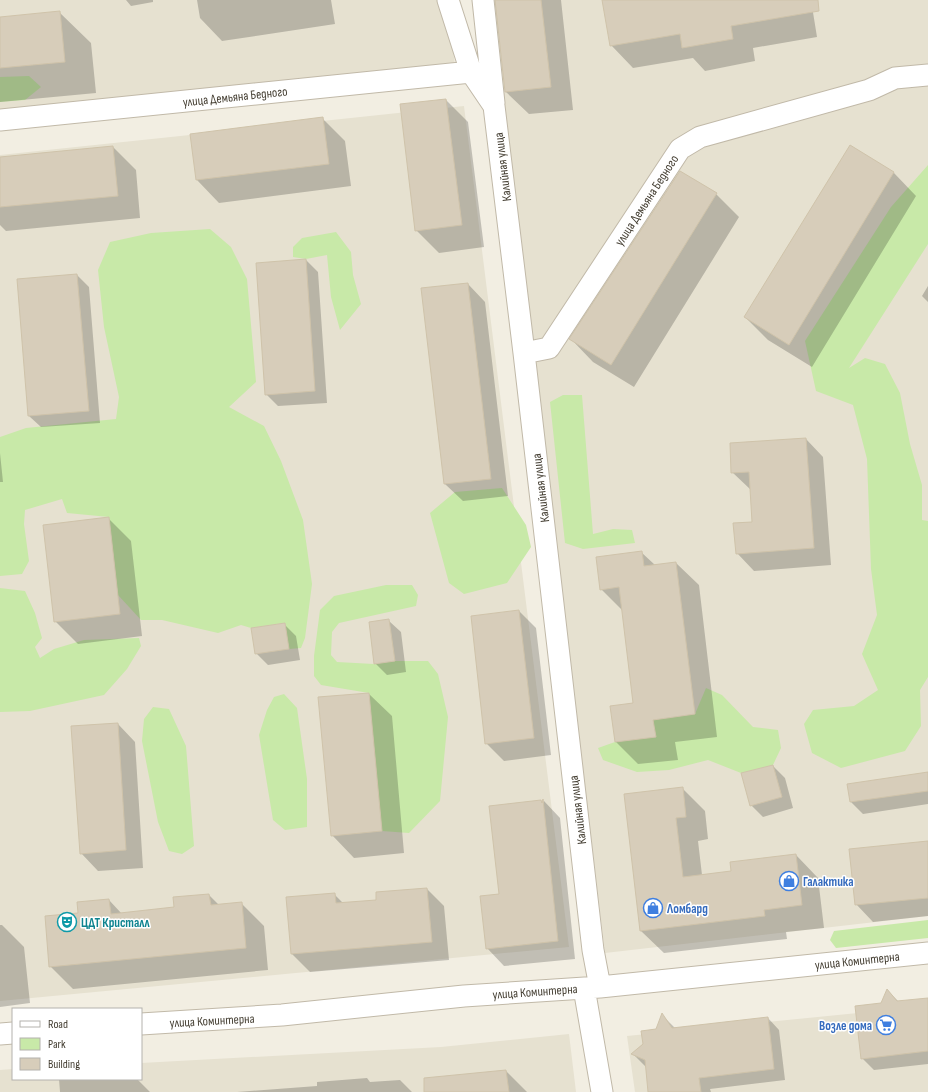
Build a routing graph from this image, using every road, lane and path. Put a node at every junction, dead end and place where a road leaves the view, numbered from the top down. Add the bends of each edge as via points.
1 (448, 0) edge
2 (483, 0) edge
3 (471, 72) junction
4 (928, 76) edge
5 (494, 106) junction
6 (0, 120) edge
7 (524, 353) junction
8 (928, 952) edge
9 (592, 987) junction
10 (142, 1024) edge
11 (12, 1032) edge
12 (0, 1034) edge
13 (602, 1092) edge

1 - 3 street, Калийная улица
2 - 5 street
3 - 5 street, Калийная улица
3 - 6 street, улица Демьяна Бедного
4 - 7 street, улица Демьяна Бедного via 895,78 869,90 700,137 680,149 549,348
5 - 7 street, Калийная улица
7 - 9 street, Калийная улица via 593,950
8 - 9 street, улица Коминтерна
9 - 10 street, улица Коминтерна via 464,996 282,1016
9 - 13 street, Калийная улица
11 - 12 street

